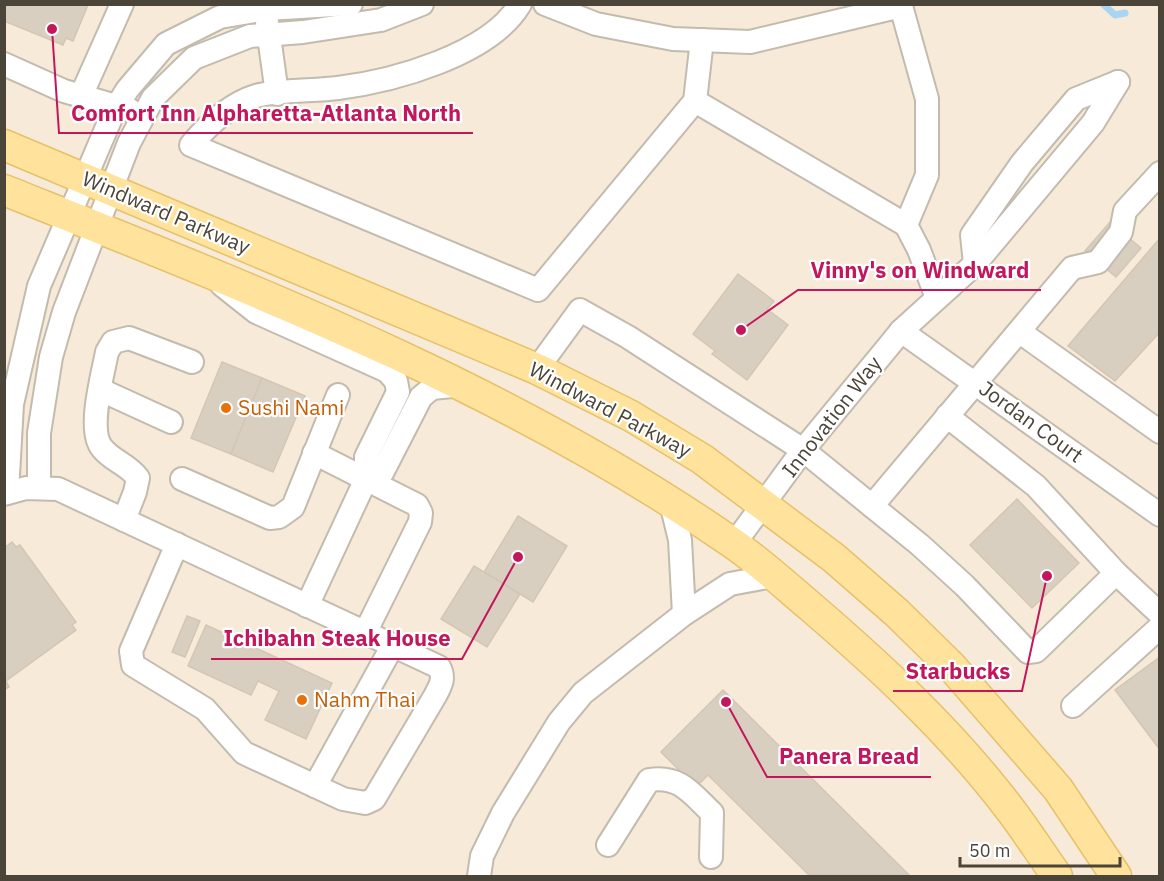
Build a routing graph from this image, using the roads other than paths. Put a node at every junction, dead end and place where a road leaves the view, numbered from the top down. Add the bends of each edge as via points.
1 (122, 4) edge
2 (351, 4) edge
3 (422, 4) edge
4 (520, 4) edge
5 (545, 4) edge
6 (266, 7) edge
7 (268, 35) junction
8 (702, 40) junction
9 (4, 64) edge
10 (277, 94) junction
11 (81, 96) junction
12 (695, 101) junction
13 (117, 105) junction
14 (143, 116) junction
15 (4, 145) edge
16 (1160, 173) edge
17 (98, 184) junction
18 (4, 190) edge
19 (69, 215) junction
20 (906, 225) junction
21 (97, 227) junction
22 (975, 264) junction
23 (203, 271) junction
24 (937, 298) junction
25 (902, 331) junction
26 (1020, 332) junction
27 (192, 362) dead end
28 (537, 369) junction
29 (976, 382) junction
30 (462, 385) junction
31 (100, 390) junction
32 (338, 395) dead end
33 (947, 416) junction
34 (171, 422) dead end
35 (1160, 432) edge
36 (803, 450) junction
37 (314, 453) junction
38 (182, 479) dead end
39 (366, 479) junction
40 (39, 488) junction
41 (6, 493) edge
42 (671, 502) junction
43 (765, 505) junction
44 (872, 506) junction
45 (1160, 515) edge
46 (124, 520) junction
47 (177, 544) junction
48 (734, 544) junction
49 (1116, 573) junction
50 (773, 576) junction
51 (307, 606) junction
52 (1160, 614) edge
53 (684, 615) junction
54 (1160, 627) edge
55 (365, 633) junction
56 (393, 645) junction
57 (1073, 706) dead end
58 (315, 786) junction
59 (608, 845) dead end
60 (711, 857) dead end
61 (479, 876) edge
62 (1057, 876) edge
63 (1116, 876) edge

1 - 11 lane
2 - 6 lane
3 - 7 lane via 381,20
4 - 10 lane via 490,34 451,59 398,77
5 - 8 lane via 596,24 673,39
6 - 7 lane
6 - 13 lane via 219,16 166,44
7 - 10 lane
7 - 14 lane via 250,36 194,58 153,98
8 - 12 lane
8 - 20 lane via 750,42 901,6 927,99 927,175
9 - 11 lane
10 - 12 lane via 256,96 212,121 191,145 538,290
11 - 13 lane
12 - 20 lane
13 - 14 lane
13 - 17 lane
14 - 17 lane
15 - 17 main road, Windward Parkway
16 - 26 lane via 1125,210 1121,231 1098,262 1072,268
17 - 19 lane
17 - 21 lane
17 - 28 main road, Windward Parkway
18 - 19 main road, Windward Parkway
19 - 21 main road, Windward Parkway
19 - 41 lane via 39,286 23,346 12,404
20 - 24 lane via 920,250
21 - 23 main road, Windward Parkway
21 - 40 lane via 51,357 39,433
22 - 22 lane, Innovation Way via 1093,123 1118,82 1076,99 1022,163 972,235
22 - 24 lane, Innovation Way
23 - 30 main road, Windward Parkway
23 - 39 lane via 256,312 387,371 396,381 398,392 366,457
24 - 25 lane, Innovation Way
25 - 29 lane, Jordan Court
25 - 36 lane, Innovation Way
26 - 29 lane
26 - 35 lane
27 - 31 lane via 129,338 113,342
28 - 36 lane via 580,310
28 - 43 main road, Windward Parkway via 631,416 702,459
29 - 33 lane
29 - 45 lane, Jordan Court
30 - 39 lane via 432,388 421,397 382,473
30 - 42 main road, Windward Parkway via 542,426
31 - 34 lane
31 - 46 lane via 95,430 100,447 130,467 138,478
32 - 37 lane
33 - 44 lane
33 - 49 lane via 1036,486
36 - 43 lane, Innovation Way
36 - 44 lane
37 - 38 lane via 292,507 279,517 270,518
37 - 39 lane
39 - 51 lane
39 - 55 lane via 417,504 421,513
40 - 41 lane
40 - 46 lane via 58,489
42 - 48 main road, Windward Parkway
42 - 53 lane via 680,540
43 - 48 lane, Innovation Way
43 - 63 main road, Windward Parkway via 834,558 952,668 1058,789
44 - 49 lane via 964,586 1028,652 1036,651
46 - 47 lane
47 - 51 lane
47 - 58 lane via 130,651 133,665 205,709 244,753
48 - 50 main road, Windward Parkway
49 - 52 lane
50 - 53 lane via 730,584
50 - 62 main road, Windward Parkway via 866,654 950,737 1010,808
51 - 55 lane
53 - 61 lane via 583,693 559,722 503,813 482,856
54 - 57 lane
55 - 56 lane
56 - 58 lane
56 - 58 lane via 439,667 443,674 435,696 374,799 365,804
59 - 60 lane via 649,780 664,777 679,782 712,813

